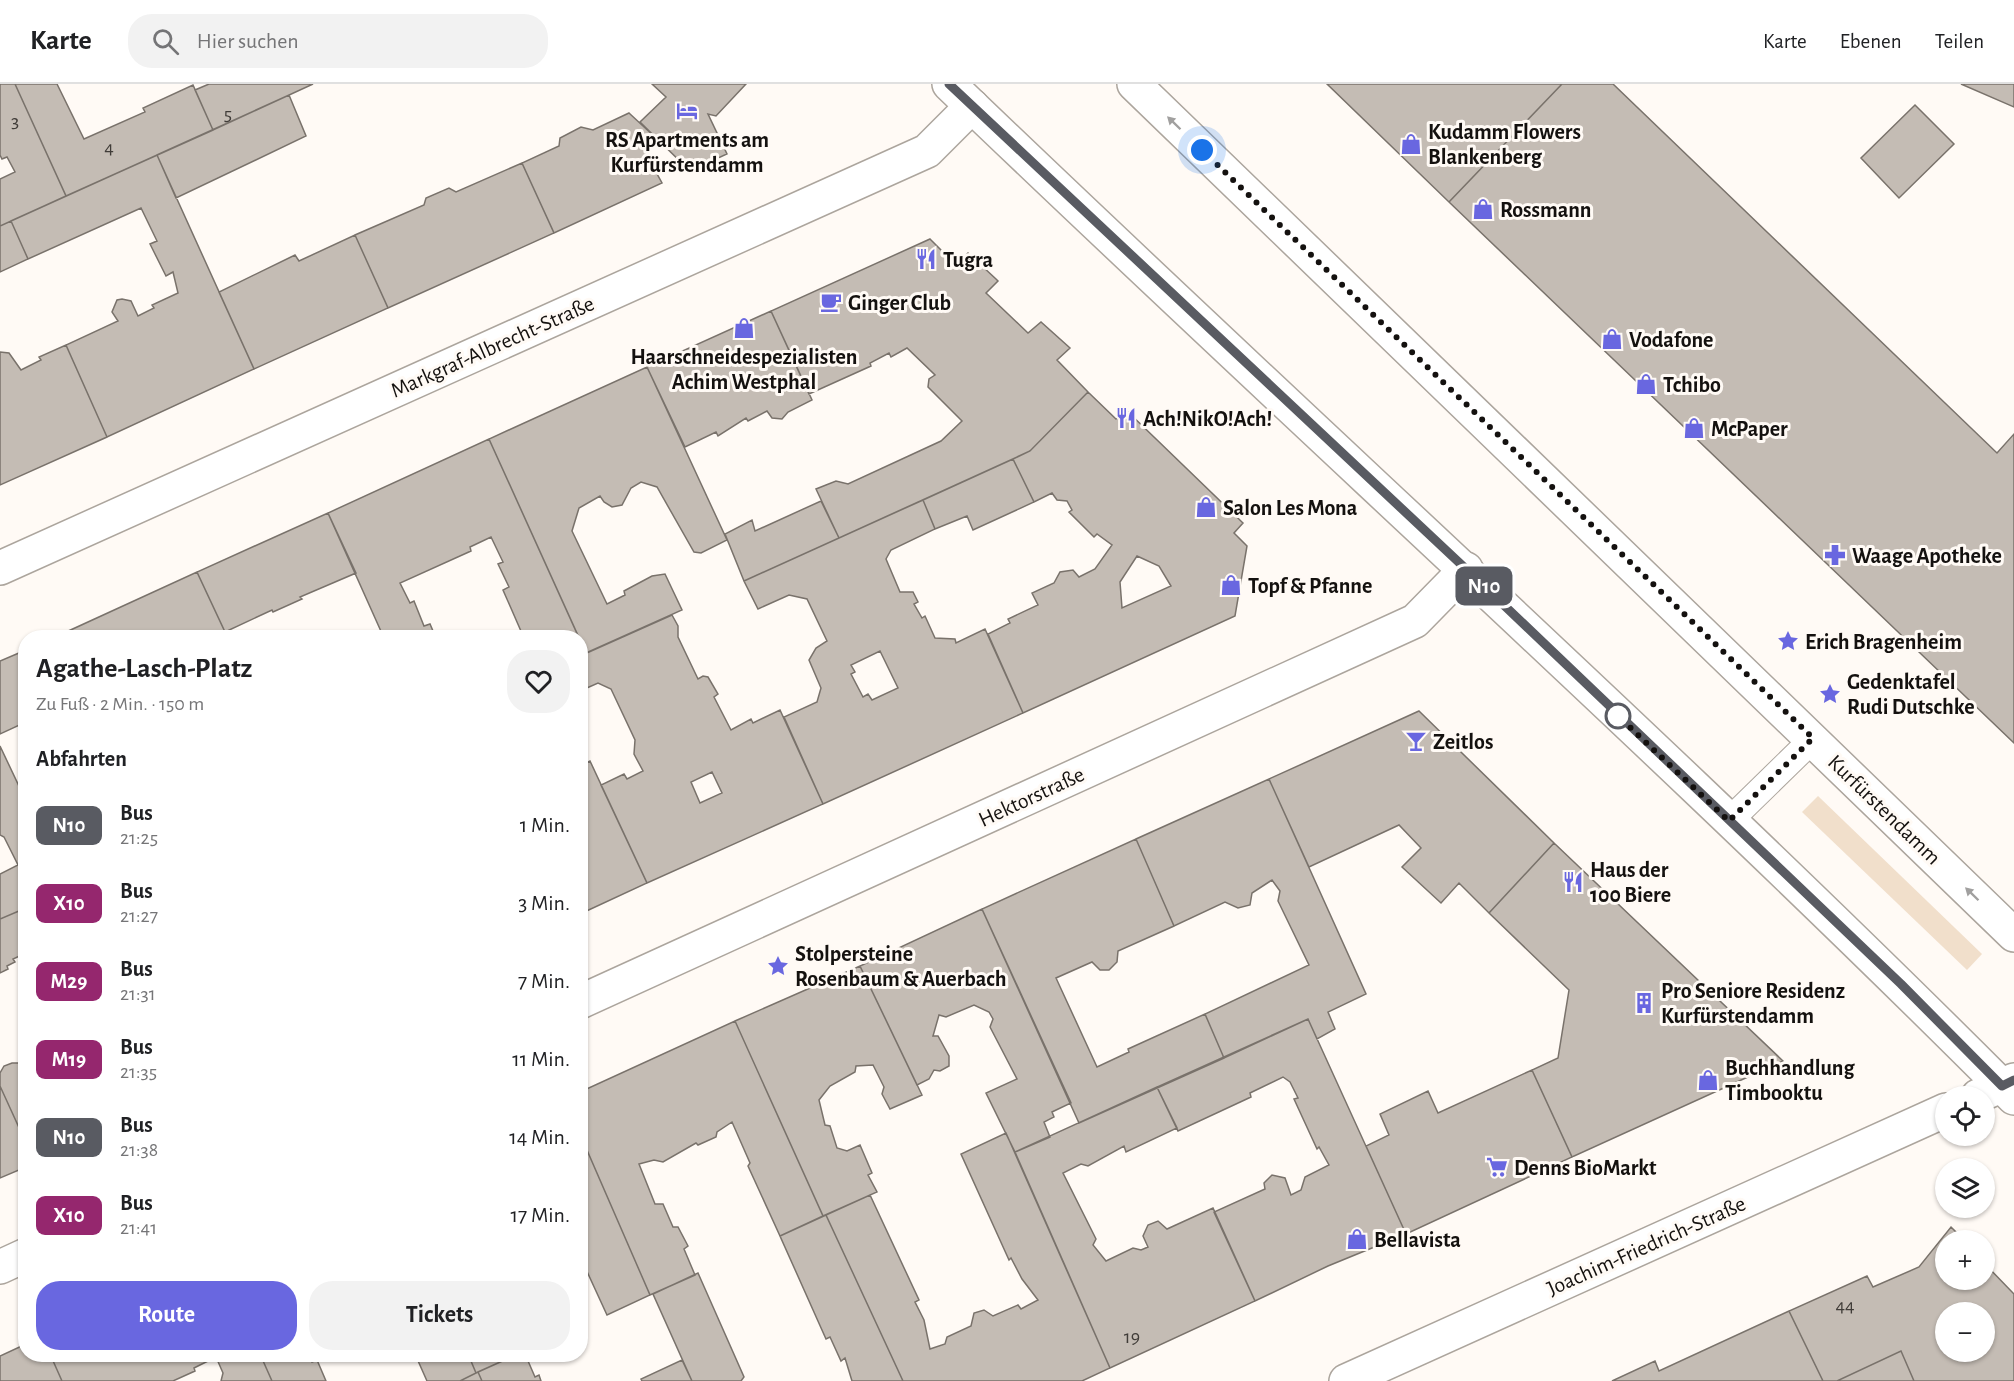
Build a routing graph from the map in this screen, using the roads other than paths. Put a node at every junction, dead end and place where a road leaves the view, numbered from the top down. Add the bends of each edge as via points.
1 (1134, 84) edge
2 (960, 95) edge
3 (0, 568) edge
4 (1466, 569) junction
5 (1813, 738) junction
6 (1729, 821) junction
7 (2014, 934) edge
8 (588, 998) edge
9 (2002, 1090) edge
10 (1935, 1115) edge
11 (18, 1259) edge
12 (0, 1267) edge
13 (1346, 1381) edge

5 -> 1 street, Kurfürstendamm
2 - 3 street, Markgraf-Albrecht-Straße via 927,151
2 - 4 street
4 - 6 street
4 - 8 street, Hektorstraße via 1415,621
5 - 6 lane
7 -> 5 street, Kurfürstendamm
6 - 9 street via 1908,991
10 - 13 street, Joachim-Friedrich-Straße
11 - 12 street

